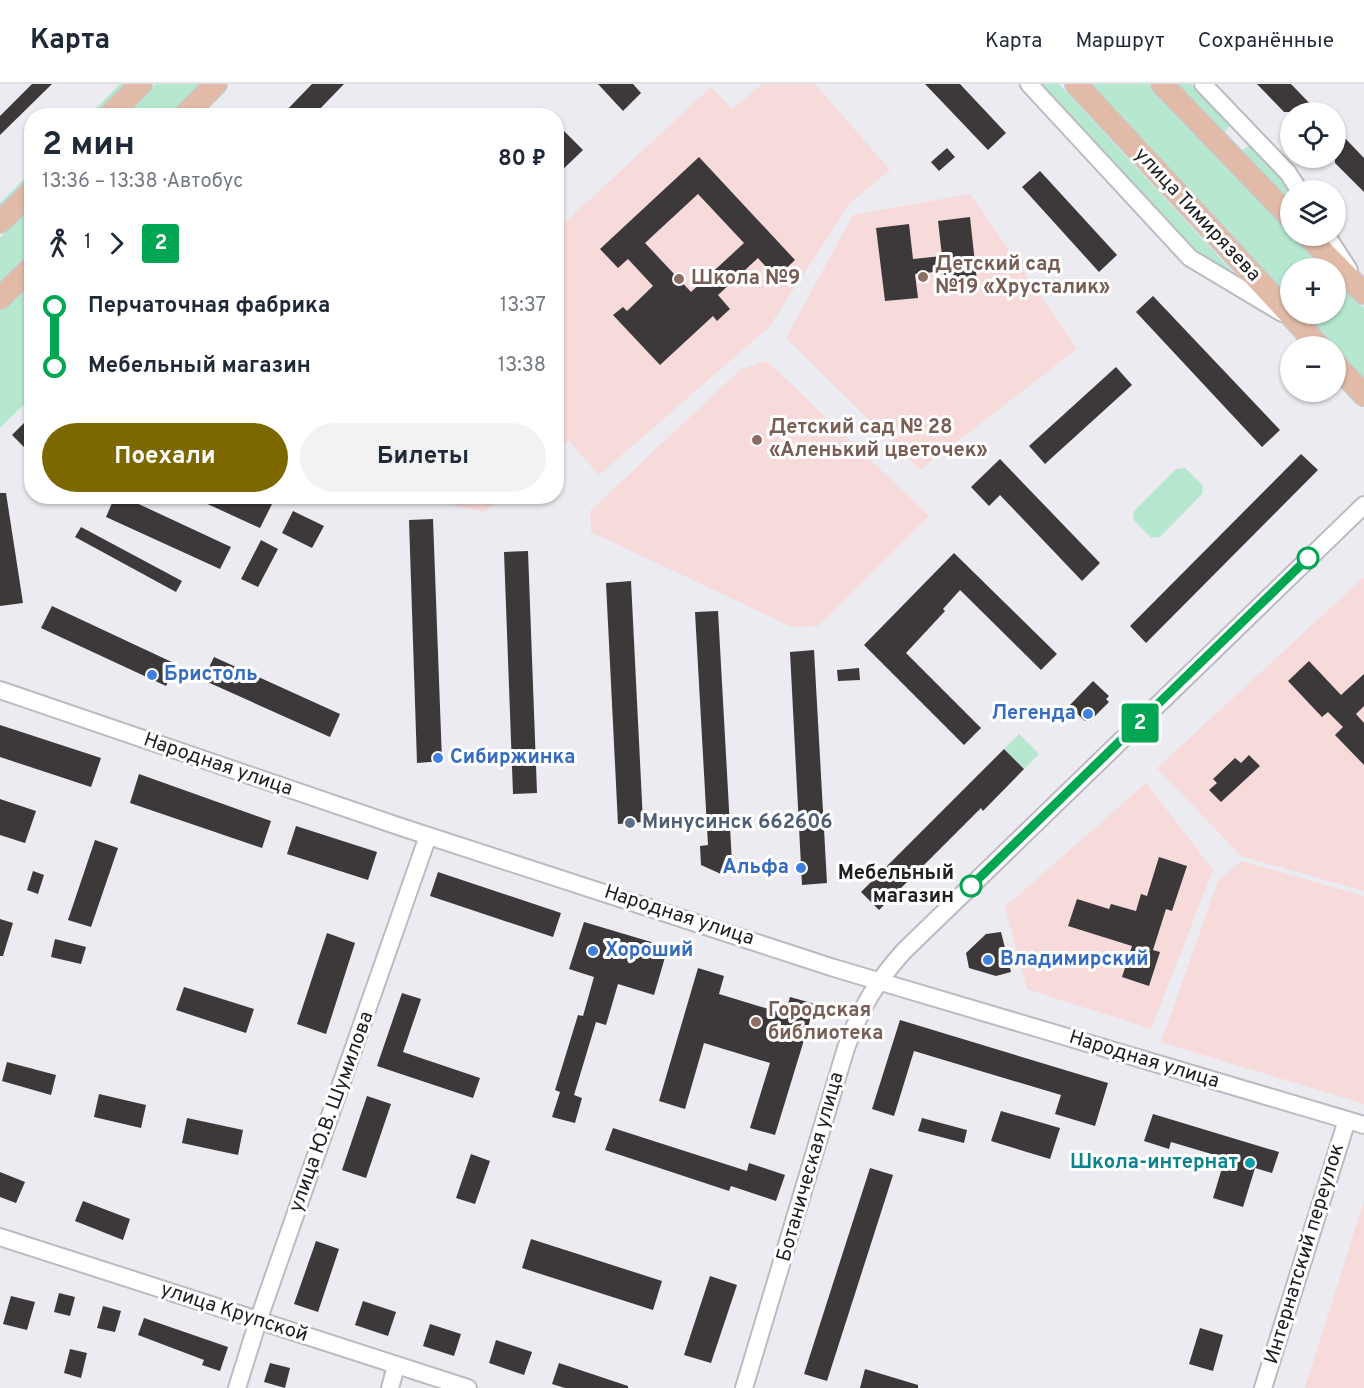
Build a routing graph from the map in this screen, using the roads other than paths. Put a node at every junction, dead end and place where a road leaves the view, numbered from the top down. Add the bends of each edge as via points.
1 (141, 84) edge
2 (216, 84) edge
3 (1029, 84) edge
4 (1076, 84) edge
5 (1162, 84) edge
6 (1203, 84) edge
7 (117, 108) edge
8 (192, 108) edge
9 (1293, 180) edge
10 (24, 199) edge
11 (1280, 207) edge
12 (0, 222) edge
13 (1318, 246) edge
14 (1334, 246) edge
15 (24, 275) edge
16 (1364, 293) edge
17 (0, 298) edge
18 (1280, 305) edge
19 (1280, 312) edge
20 (1298, 324) edge
21 (1309, 336) edge
22 (1346, 376) edge
23 (1364, 395) edge
24 (1364, 504) edge
25 (0, 690) edge
26 (428, 836) junction
27 (877, 981) junction
28 (1347, 1120) junction
29 (1364, 1125) edge
30 (0, 1237) edge
31 (258, 1321) junction
32 (396, 1366) junction
33 (237, 1388) edge
34 (390, 1388) edge
35 (468, 1388) edge
36 (744, 1388) edge
37 (1263, 1388) edge

1 - 7 main road
2 - 8 main road
3 - 19 street via 1190,258
4 - 18 main road, улица Тимирязева
5 - 11 main road
6 - 9 street
10 - 12 main road
13 - 16 main road
14 - 16 street
15 - 17 main road
20 - 21 main road, улица Тимирязева
22 - 23 main road
24 - 27 street, Ботаническая улица
25 - 26 street, Народная улица
26 - 27 street, Народная улица
26 - 31 street, улица Ю.В. Шумилова
27 - 28 street, Народная улица
27 - 36 street, Ботаническая улица via 846,1048
28 - 29 street, Народная улица
28 - 37 street, Интернатский переулок
30 - 31 street, улица Крупской
31 - 32 street, улица Крупской
31 - 33 street, улица Ю.В. Шумилова
32 - 34 street
32 - 35 street, улица Крупской

